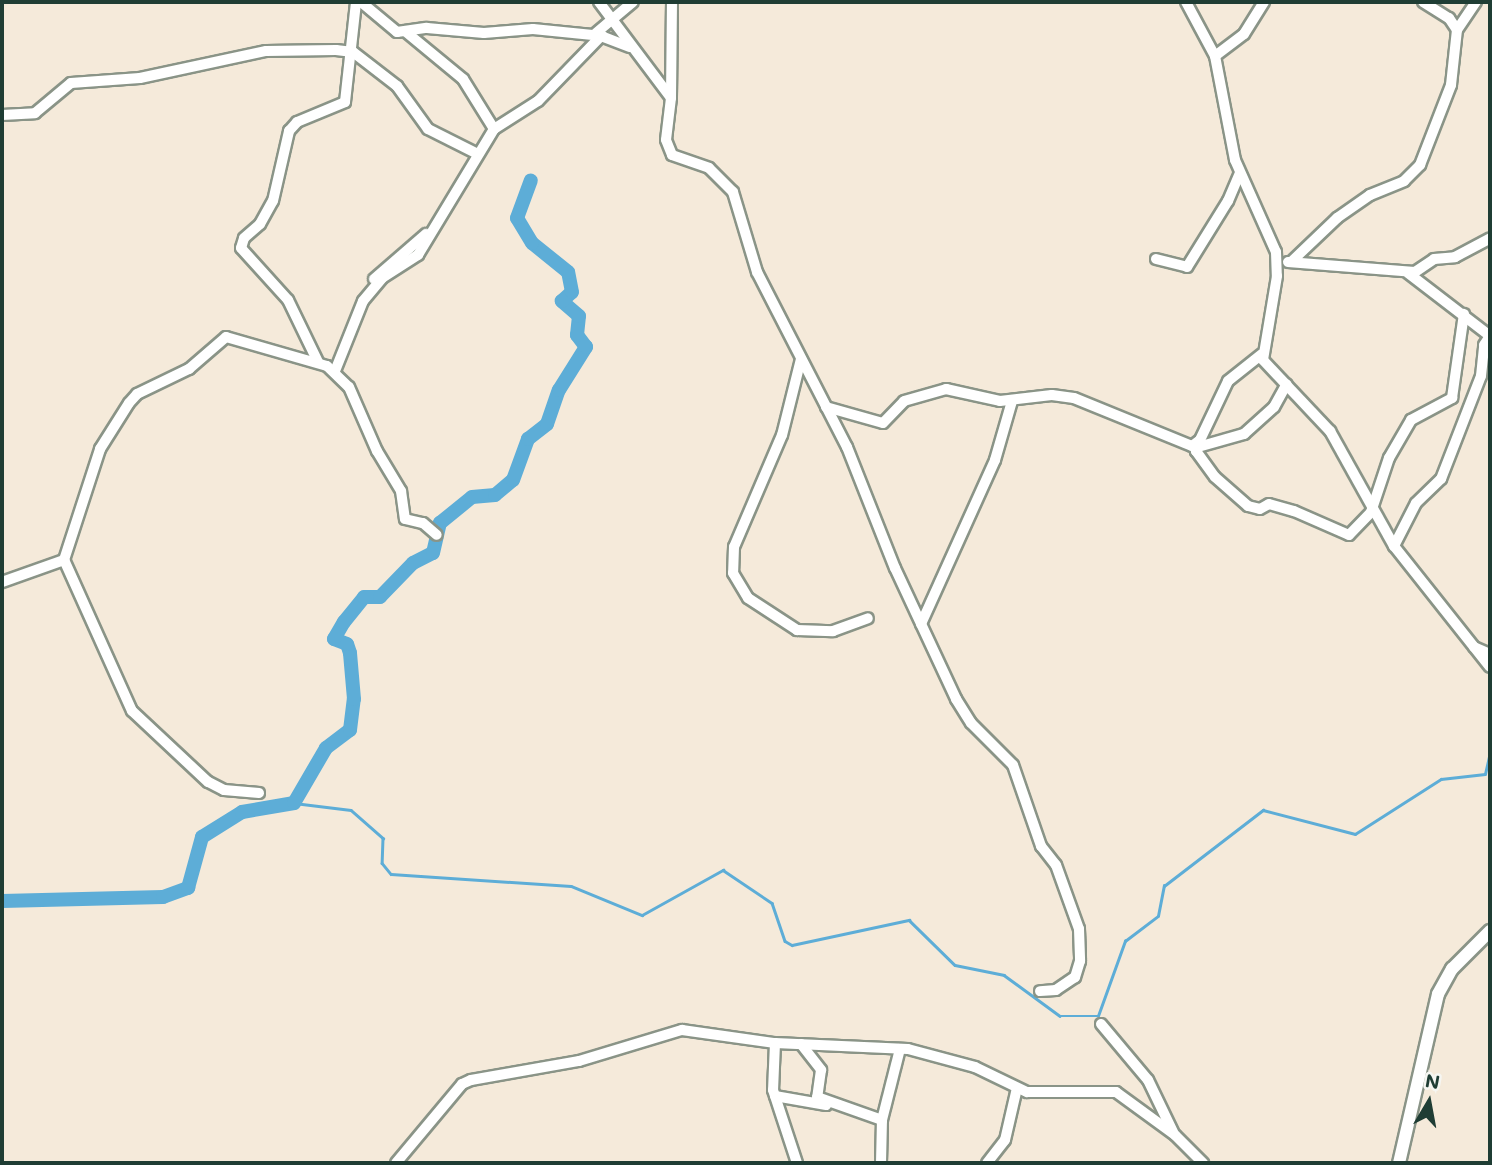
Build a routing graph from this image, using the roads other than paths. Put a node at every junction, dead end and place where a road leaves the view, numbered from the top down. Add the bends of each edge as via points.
1 (358, 2) edge
2 (599, 2) edge
3 (633, 2) edge
4 (672, 2) edge
5 (1186, 2) edge
6 (1264, 2) edge
7 (1423, 2) edge
8 (1476, 2) edge
9 (611, 23) junction
10 (1459, 27) junction
11 (406, 32) junction
12 (599, 35) junction
13 (630, 47) junction
14 (353, 52) junction
15 (1215, 56) junction
16 (671, 98) junction
17 (2, 116) edge
18 (494, 129) junction
19 (476, 153) junction
20 (1240, 173) junction
21 (1490, 238) edge
22 (1156, 259) dead end
23 (1291, 261) junction
24 (1277, 265) junction
25 (1407, 273) junction
26 (1464, 314) junction
27 (1490, 336) edge
28 (1262, 354) junction
29 (801, 359) junction
30 (318, 362) junction
31 (335, 371) junction
32 (1481, 376) junction
33 (1287, 384) junction
34 (1490, 385) edge
35 (1012, 401) junction
36 (826, 407) junction
37 (1199, 444) junction
38 (1371, 512) junction
39 (437, 536) dead end
40 (1394, 546) junction
41 (64, 560) junction
42 (2, 582) edge
43 (868, 618) dead end
44 (921, 624) junction
45 (1474, 647) junction
46 (1490, 654) edge
47 (1490, 667) edge
48 (259, 793) dead end
49 (1490, 931) edge
50 (1040, 991) dead end
51 (1101, 1024) dead end
52 (775, 1043) junction
53 (801, 1044) junction
54 (900, 1049) junction
55 (1017, 1088) junction
56 (775, 1096) junction
57 (840, 1108) junction
58 (882, 1120) junction
59 (1175, 1135) junction
60 (396, 1163) edge
61 (797, 1163) edge
62 (881, 1163) edge
63 (988, 1163) edge
64 (1203, 1163) edge
65 (1399, 1163) edge

1 - 11 street via 392,30
1 - 14 street
2 - 9 street
3 - 9 street
4 - 16 street
5 - 15 street
6 - 15 street via 1244,34
7 - 10 street
8 - 10 street
9 - 12 street
9 - 13 street
10 - 23 street via 1451,85 1420,165 1404,181 1370,195 1337,218
11 - 12 street via 533,29
11 - 18 street via 463,79
12 - 13 street
12 - 18 street via 538,101
13 - 16 street
14 - 17 street via 267,51 140,78 71,83 35,113
14 - 19 street via 397,86 428,129
14 - 30 street via 345,102 297,122 289,131 273,201 260,224 244,237 242,248 288,300
15 - 20 street
16 - 29 street via 668,149 676,158 709,168 733,192 757,272
18 - 19 street
19 - 31 street via 434,230 379,273
20 - 22 street via 1187,267
20 - 24 street
21 - 25 street via 1455,257 1434,259
23 - 24 street
23 - 25 street
24 - 28 street
25 - 26 street
26 - 27 street
26 - 38 street via 1452,398 1411,420 1389,458
27 - 32 street via 1484,345
28 - 33 street via 1266,366
28 - 37 street via 1228,382
29 - 36 street
29 - 43 street via 775,454 734,547 733,573 748,598 797,630 833,631
30 - 31 street
30 - 41 street via 226,337 189,369 138,394 100,449
31 - 39 street via 349,387 377,451 401,491 405,519 423,523
32 - 34 street
32 - 40 street via 1441,479 1416,503
33 - 37 street via 1274,407 1244,434
33 - 38 street via 1330,431
35 - 36 street via 946,389 904,401 883,423
35 - 37 street via 1052,395 1074,398 1190,446
35 - 44 street via 995,460
36 - 44 street
37 - 38 street via 1196,451 1223,488 1253,508 1269,504 1294,511 1346,536
38 - 40 street
40 - 45 street
41 - 42 street
41 - 48 street via 132,711 208,782 224,790
44 - 50 street via 965,713 1009,758 1041,846 1056,865 1079,929 1080,961 1075,977 1056,990
45 - 46 street
45 - 47 street
49 - 65 street via 1452,969 1438,994
51 - 59 street via 1148,1080
52 - 53 street
52 - 56 street
52 - 60 street via 682,1030 579,1060 471,1080
53 - 54 street
53 - 57 street via 821,1070 817,1097
54 - 55 street via 975,1067
54 - 58 street
55 - 59 street via 1045,1093 1116,1092
55 - 63 street via 1005,1140
56 - 57 street
56 - 61 street
57 - 58 street
58 - 62 street
59 - 64 street

